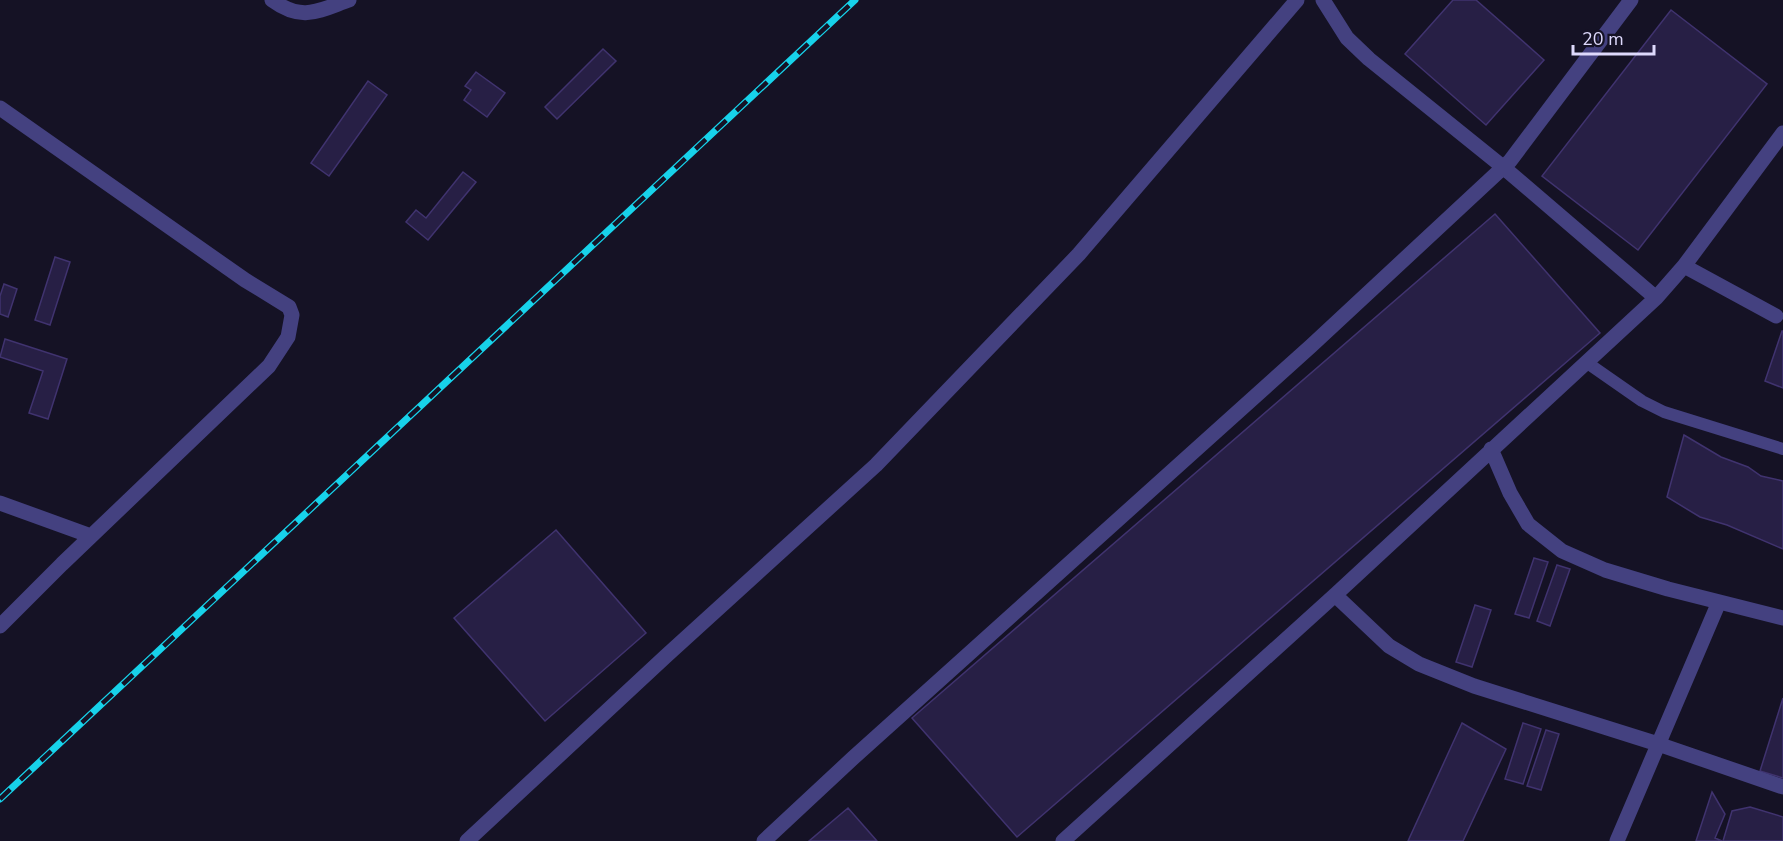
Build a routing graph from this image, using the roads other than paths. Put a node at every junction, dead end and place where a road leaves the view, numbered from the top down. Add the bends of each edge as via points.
1 (272, 0) edge
2 (349, 0) edge
3 (1297, 0) edge
4 (1323, 0) edge
5 (1631, 0) edge
6 (0, 108) edge
7 (1783, 133) edge
8 (1503, 167) junction
9 (1684, 266) junction
10 (1656, 298) junction
11 (1776, 316) dead end
12 (1586, 362) junction
13 (1491, 449) junction
14 (1783, 449) edge
15 (0, 503) edge
16 (91, 536) junction
17 (1335, 595) junction
18 (1719, 602) junction
19 (1783, 618) edge
20 (0, 626) edge
21 (1658, 744) junction
22 (1783, 787) edge
23 (467, 841) edge
24 (764, 841) edge
25 (1063, 841) edge
26 (1617, 841) edge

1 - 2 street via 304,14
3 - 23 street via 1079,254 876,465
4 - 8 street via 1347,38 1369,59
5 - 8 street
6 - 16 street via 289,307 292,315 288,337 269,366
7 - 9 street
8 - 10 street
8 - 24 street
9 - 10 street
9 - 11 street
10 - 12 street
12 - 13 street
12 - 14 lane via 1664,412
13 - 17 street
13 - 18 street via 1528,524 1562,551 1605,570
15 - 16 street
16 - 20 street
17 - 21 street via 1389,646 1419,664 1474,686
17 - 25 street
18 - 19 street
18 - 21 street
21 - 22 street
21 - 26 street

